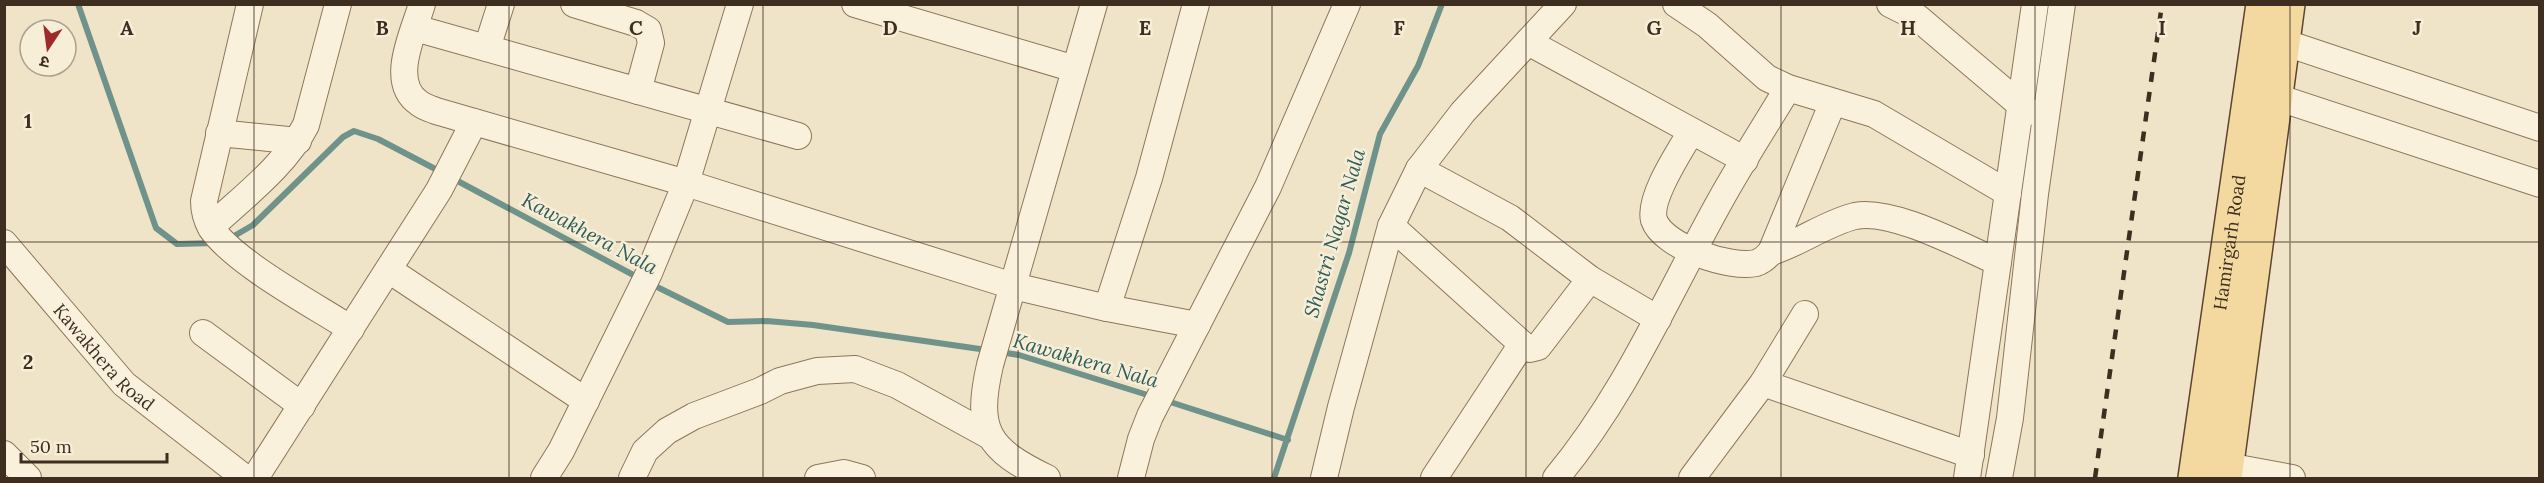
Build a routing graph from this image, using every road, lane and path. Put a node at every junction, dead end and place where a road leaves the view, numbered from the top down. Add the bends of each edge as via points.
1 (250, 4) edge
2 (338, 4) edge
3 (501, 4) edge
4 (574, 4) edge
5 (740, 4) edge
6 (855, 4) edge
7 (1094, 4) edge
8 (1196, 4) edge
9 (1347, 4) edge
10 (1563, 4) edge
11 (1676, 4) edge
12 (1890, 4) edge
13 (2035, 4) edge
14 (2062, 4) edge
15 (2263, 4) edge
16 (2288, 4) edge
17 (419, 16) edge
18 (1528, 42) junction
19 (2283, 42) junction
20 (487, 48) junction
21 (1076, 69) junction
22 (1788, 88) junction
23 (638, 91) junction
24 (2276, 97) junction
25 (1833, 102) junction
26 (2020, 104) junction
27 (708, 111) junction
28 (474, 122) junction
29 (2044, 124) junction
30 (2540, 128) edge
31 (1691, 132) junction
32 (219, 133) junction
33 (798, 136) dead end
34 (298, 141) junction
35 (1745, 160) junction
36 (1419, 169) junction
37 (687, 183) junction
38 (2540, 184) edge
39 (2008, 193) junction
40 (1391, 226) junction
41 (218, 235) junction
42 (4, 243) edge
43 (1694, 252) junction
44 (1771, 252) junction
45 (1998, 262) junction
46 (389, 270) junction
47 (1590, 279) junction
48 (1014, 286) junction
49 (1107, 308) junction
50 (1805, 314) dead end
51 (1658, 319) junction
52 (1197, 325) junction
53 (351, 329) junction
54 (202, 333) dead end
55 (1521, 344) junction
56 (1763, 382) junction
57 (586, 401) junction
58 (302, 406) junction
59 (988, 435) junction
60 (4, 454) edge
61 (1969, 467) edge
62 (1016, 470) edge
63 (2226, 472) edge
64 (28, 478) edge
65 (245, 478) edge
66 (255, 478) edge
67 (544, 478) edge
68 (632, 478) edge
69 (818, 478) edge
70 (862, 478) edge
71 (1047, 478) edge
72 (1131, 478) edge
73 (1324, 478) edge
74 (1434, 478) edge
75 (1556, 478) edge
76 (1692, 478) edge
77 (2000, 478) edge
78 (2195, 478) edge
79 (2292, 478) edge

1 - 32 street
2 - 34 street via 306,125
3 - 20 street
4 - 23 street via 648,30 651,43
5 - 27 street
6 - 21 street
7 - 21 street
8 - 49 street via 1149,178
9 - 52 street via 1269,187
10 - 18 street
11 - 22 street via 1707,25 1767,78
12 - 26 street via 1918,18
13 - 26 street
14 - 29 street
15 - 78 main road, Hamirgarh Road
16 - 19 main road, Hamirgarh Road
17 - 20 street
17 - 28 street via 404,75 409,93 418,103
18 - 31 street
18 - 36 street via 1463,111
19 - 24 main road, Hamirgarh Road
19 - 30 street
20 - 23 street
21 - 48 street
22 - 25 street
22 - 35 street
23 - 27 street
24 - 38 street
24 - 63 main road, Hamirgarh Road
25 - 39 street via 1874,114
25 - 44 street
26 - 29 street
26 - 39 street
27 - 33 street
27 - 37 street
28 - 37 street
28 - 46 street via 453,166
29 - 77 street
31 - 35 street
31 - 43 street via 1658,192 1654,221 1662,232
32 - 34 street
32 - 41 street via 204,201 205,215
34 - 41 street
35 - 43 street
36 - 40 street
36 - 47 street via 1510,218
37 - 48 street
37 - 57 street via 650,273
39 - 45 street
40 - 55 street
40 - 73 street
41 - 53 street via 247,262
42 - 65 street, Kawakhera Road via 124,384
43 - 44 street via 1744,264 1763,261
43 - 51 street
44 - 45 street via 1839,222 1875,214
45 - 61 street
46 - 53 street
46 - 57 street
47 - 51 street
47 - 55 street via 1538,346 1530,349
48 - 49 street
48 - 59 street via 983,396 983,420
49 - 52 street
50 - 56 street
51 - 75 street via 1617,396 1586,443
52 - 72 street via 1150,416
53 - 58 street
54 - 58 street
55 - 74 street
56 - 61 street
56 - 76 street
57 - 67 street
58 - 66 street
59 - 62 street
59 - 68 street via 897,385 855,369 817,371 780,381 667,431 645,451
60 - 64 street
62 - 71 street
63 - 79 street
69 - 70 street via 844,473

